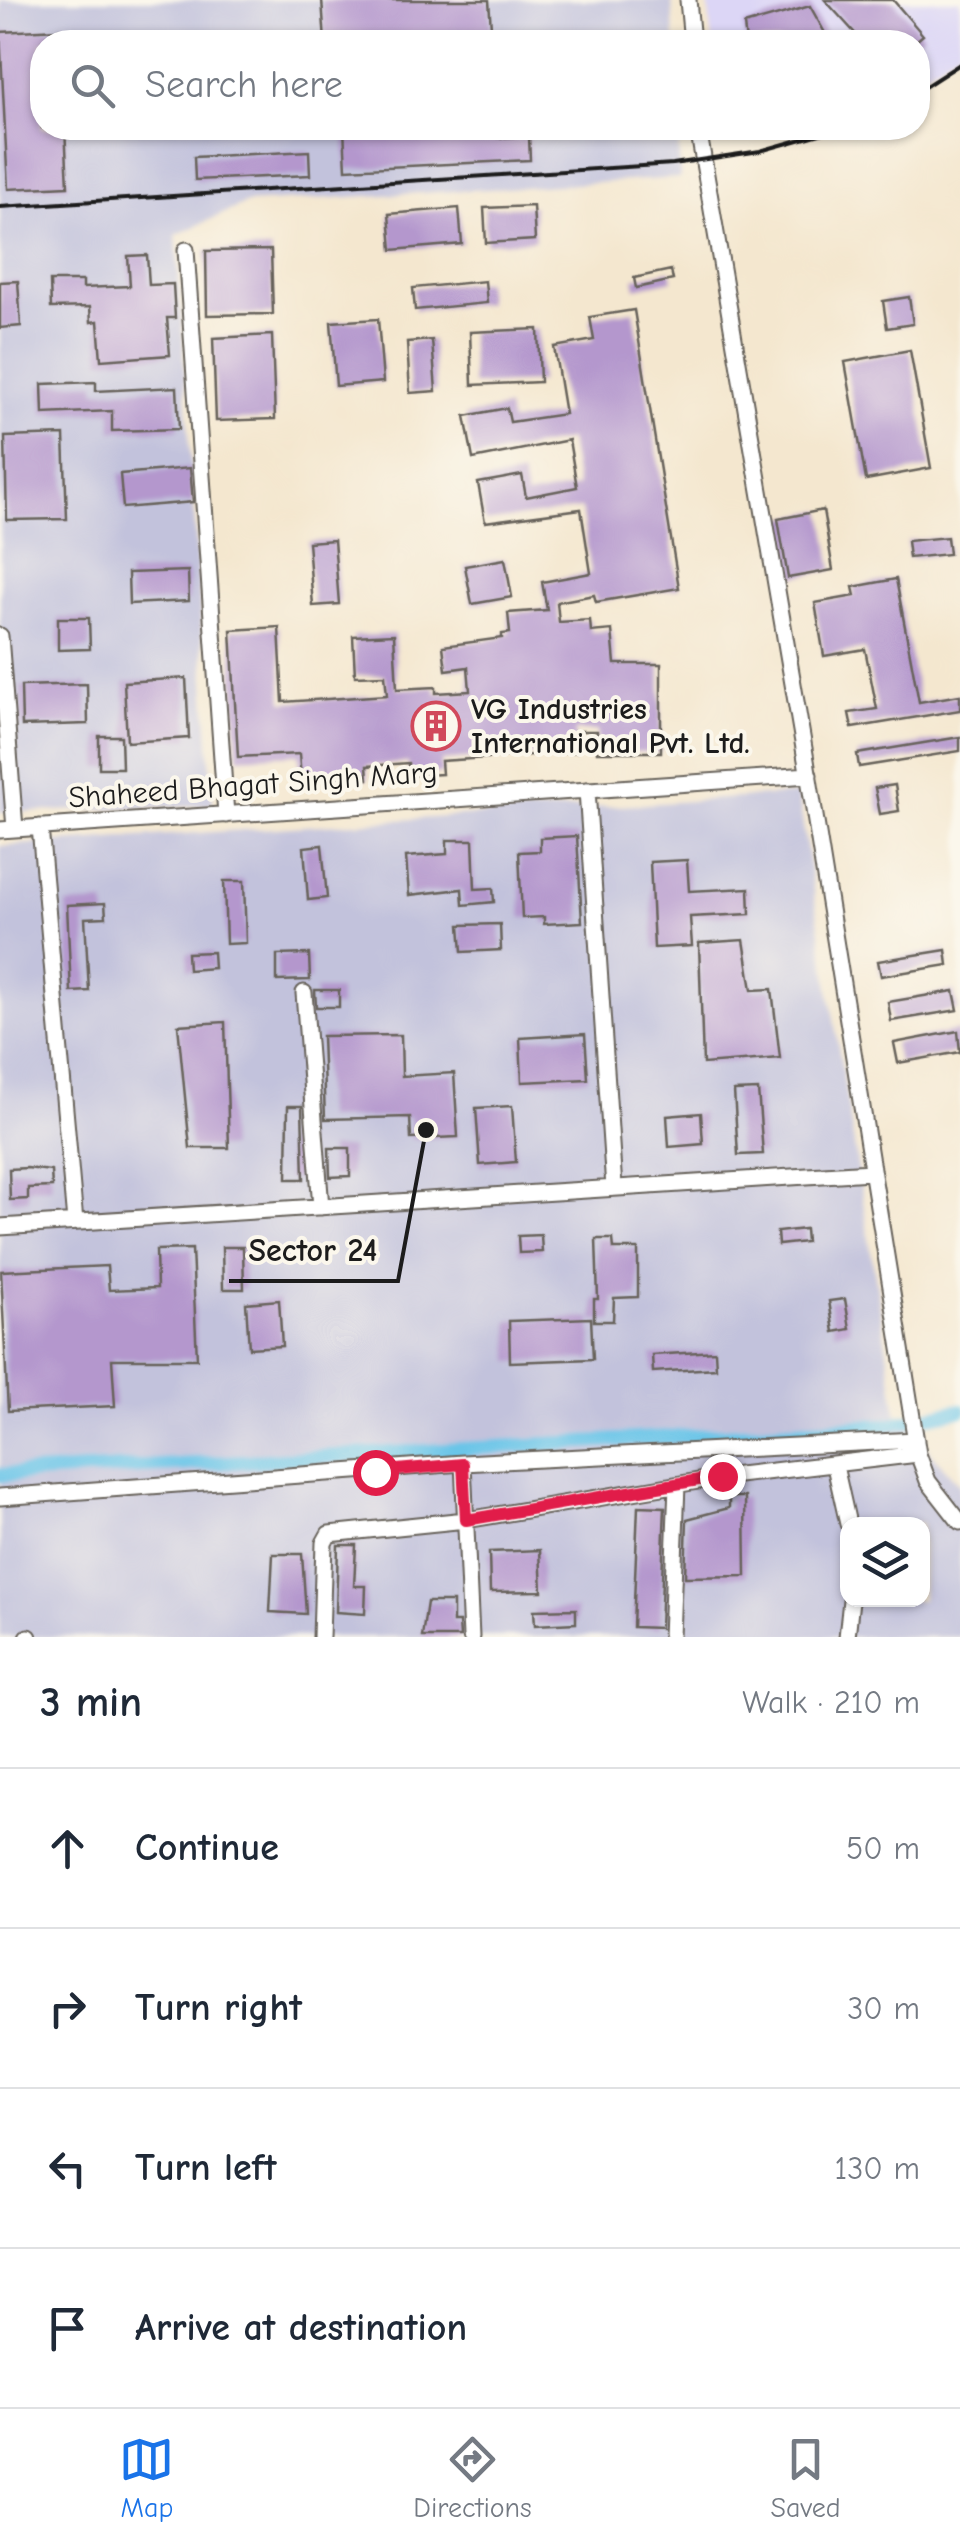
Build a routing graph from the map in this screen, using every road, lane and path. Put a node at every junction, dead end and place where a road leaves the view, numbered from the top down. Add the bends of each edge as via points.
1 (688, 0) edge
2 (691, 30) edge
3 (700, 140) edge
4 (186, 250) dead end
5 (0, 636) edge
6 (808, 775) junction
7 (587, 790) junction
8 (226, 815) junction
9 (40, 828) junction
10 (8, 830) edge
11 (304, 993) dead end
12 (871, 1172) junction
13 (614, 1188) junction
14 (321, 1206) junction
15 (75, 1222) junction
16 (0, 1227) edge
17 (916, 1442) junction
18 (463, 1464) junction
19 (835, 1466) junction
20 (677, 1485) junction
21 (0, 1497) edge
22 (846, 1517) edge
23 (466, 1520) junction
24 (960, 1522) edge
25 (850, 1607) edge
26 (321, 1637) edge
27 (471, 1637) edge
28 (671, 1637) edge
29 (847, 1637) edge

1 - 2 street
3 - 6 street
4 - 8 street
5 - 10 street
6 - 7 street, Shaheed Bhagat Singh Marg
6 - 12 street
7 - 8 street, Shaheed Bhagat Singh Marg
7 - 13 street
8 - 9 street, Shaheed Bhagat Singh Marg
9 - 10 street, Shaheed Bhagat Singh Marg
9 - 15 street
11 - 14 street
12 - 13 street
12 - 17 street
13 - 14 street
14 - 15 street
15 - 16 street
17 - 18 street
17 - 19 street
17 - 24 street via 928,1481
18 - 21 street
18 - 23 street
19 - 20 street
19 - 22 street
20 - 23 street
20 - 28 street
23 - 26 street via 325,1538
23 - 27 street
25 - 29 street

